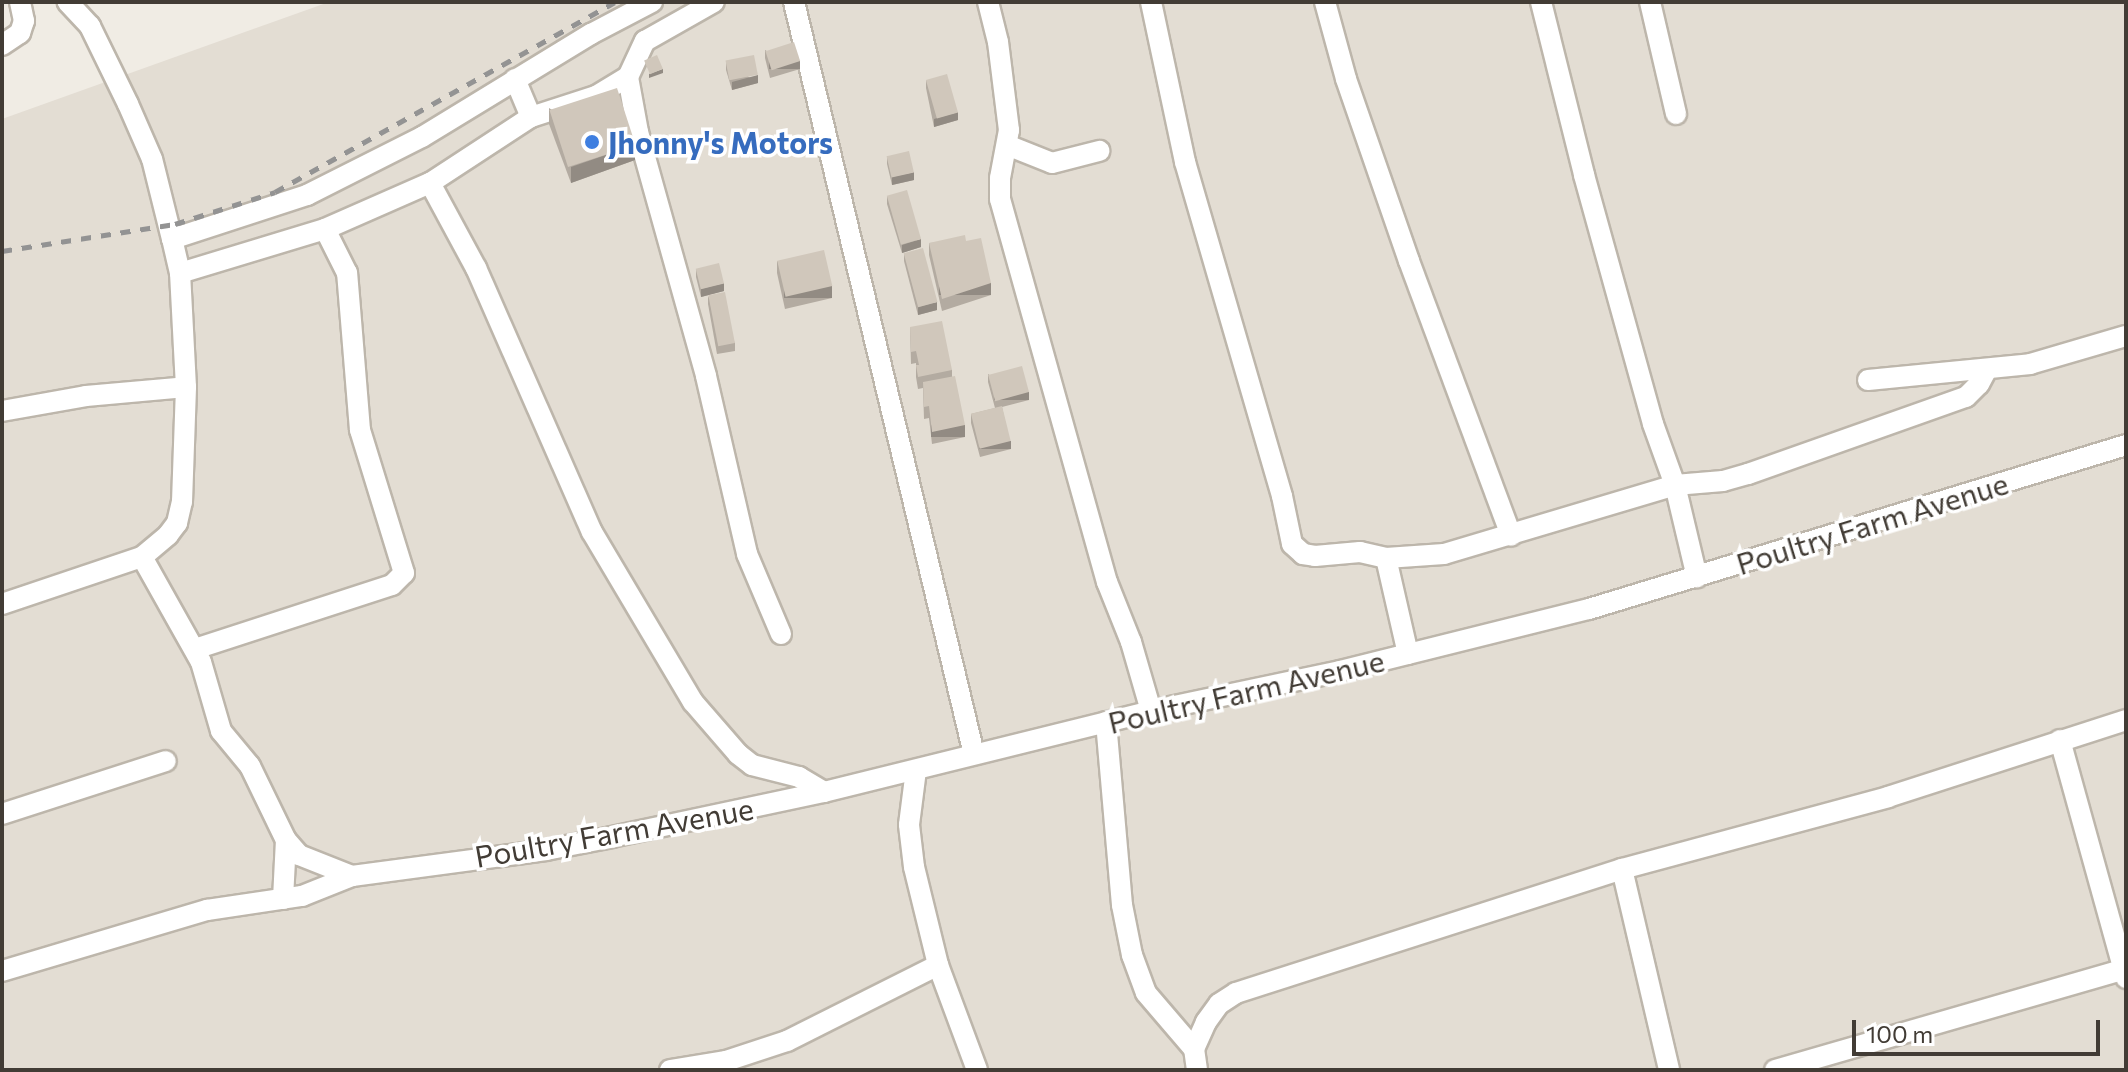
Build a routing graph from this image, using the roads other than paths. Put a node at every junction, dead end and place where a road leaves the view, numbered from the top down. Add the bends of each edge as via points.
1 (20, 2) edge
2 (68, 2) edge
3 (90, 2) edge
4 (654, 2) edge
5 (714, 2) edge
6 (794, 2) edge
7 (988, 2) edge
8 (1151, 2) edge
9 (1325, 2) edge
10 (1541, 2) edge
11 (1650, 2) edge
12 (90, 26) junction
13 (669, 27) junction
14 (2, 45) edge
15 (628, 77) junction
16 (515, 79) junction
17 (1676, 114) dead end
18 (531, 117) junction
19 (1007, 145) junction
20 (1099, 151) dead end
21 (430, 183) junction
22 (325, 229) junction
23 (172, 239) junction
24 (180, 273) junction
25 (2126, 336) edge
26 (1987, 369) junction
27 (1868, 380) dead end
28 (186, 387) junction
29 (2, 411) edge
30 (2126, 445) edge
31 (1675, 485) junction
32 (1511, 536) junction
33 (142, 557) junction
34 (1386, 558) junction
35 (1697, 577) junction
36 (2, 604) edge
37 (781, 634) dead end
38 (195, 649) junction
39 (1408, 654) junction
40 (1151, 711) junction
41 (2126, 720) edge
42 (1106, 722) junction
43 (2060, 740) junction
44 (974, 754) junction
45 (166, 761) dead end
46 (916, 770) junction
47 (824, 792) junction
48 (2, 814) edge
49 (286, 840) junction
50 (1622, 869) junction
51 (352, 876) junction
52 (283, 899) junction
53 (938, 965) junction
54 (2, 971) edge
55 (2125, 973) edge
56 (1195, 1060) edge
57 (670, 1070) edge
58 (977, 1070) edge
59 (1669, 1070) edge
60 (1775, 1070) edge

1 - 14 street via 20,33
2 - 12 street
3 - 12 street
4 - 13 street
4 - 16 street
5 - 13 street
6 - 44 street
7 - 19 street via 998,42
8 - 34 street via 1185,162 1292,544 1315,556 1360,552
9 - 32 street via 1409,261
10 - 31 street via 1637,368
11 - 17 street
12 - 23 street via 152,159
13 - 15 street via 645,41
15 - 18 street via 596,96
15 - 37 street via 747,554
16 - 18 street
16 - 23 street via 422,137 307,195
18 - 21 street
19 - 20 street via 1052,163
19 - 40 street via 1000,199 1107,582
21 - 22 street
21 - 47 street via 476,268 592,532 684,688 752,765 799,777
22 - 24 street
22 - 38 street via 347,273 360,430 404,573 392,585
23 - 24 street
24 - 28 street
25 - 26 street via 2030,364
26 - 27 street
26 - 31 street via 1966,397 1925,414 1748,474
28 - 29 street via 86,396
28 - 33 street via 177,523
30 - 35 street, Poultry Farm Avenue
31 - 32 street
31 - 35 street
32 - 34 street via 1444,554
33 - 36 street
33 - 38 street
34 - 39 street
35 - 39 street, Poultry Farm Avenue
38 - 49 street via 221,731 250,766
39 - 40 street, Poultry Farm Avenue
40 - 42 street, Poultry Farm Avenue
41 - 43 street
42 - 44 street, Poultry Farm Avenue
42 - 56 street via 1122,905 1132,955 1146,993
43 - 50 street via 1888,797
43 - 55 street
44 - 46 street, Poultry Farm Avenue
45 - 48 street
46 - 47 street, Poultry Farm Avenue
46 - 53 street via 909,825
47 - 51 street, Poultry Farm Avenue via 546,850
49 - 51 street via 299,855
49 - 52 street
50 - 56 street via 1236,993 1219,1004
50 - 59 street
51 - 52 street
52 - 54 street via 207,910
53 - 57 street via 787,1041 726,1061
53 - 58 street
55 - 60 street

